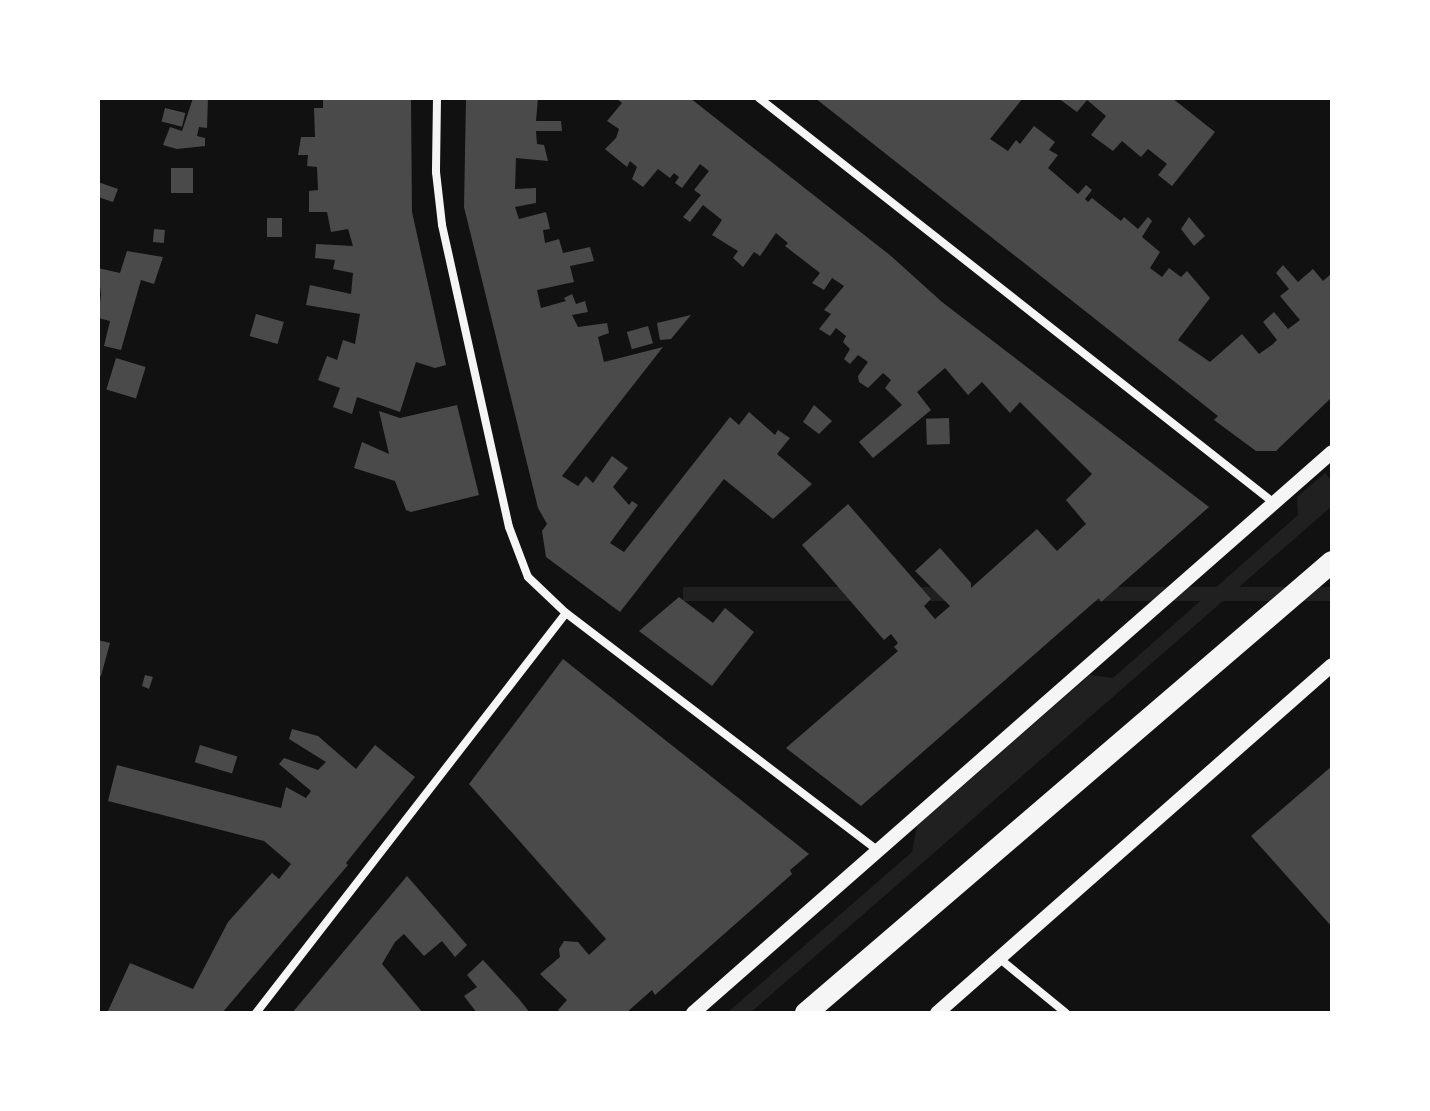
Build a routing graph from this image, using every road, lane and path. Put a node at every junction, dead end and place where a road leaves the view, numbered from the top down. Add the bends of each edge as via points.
1 (437, 98) edge
2 (759, 98) edge
3 (1332, 452) edge
4 (1274, 503) junction
5 (1332, 562) edge
6 (566, 613) junction
7 (1332, 665) edge
8 (877, 850) junction
9 (1000, 959) junction
10 (256, 1013) edge
11 (693, 1013) edge
12 (806, 1013) edge
13 (937, 1013) edge
14 (1066, 1013) edge

1 - 6 street via 442,225 509,527 528,577
2 - 4 street
3 - 4 street
4 - 8 street
5 - 12 highway
6 - 8 street
6 - 10 street
7 - 9 street
8 - 11 street
9 - 13 street
9 - 14 street

